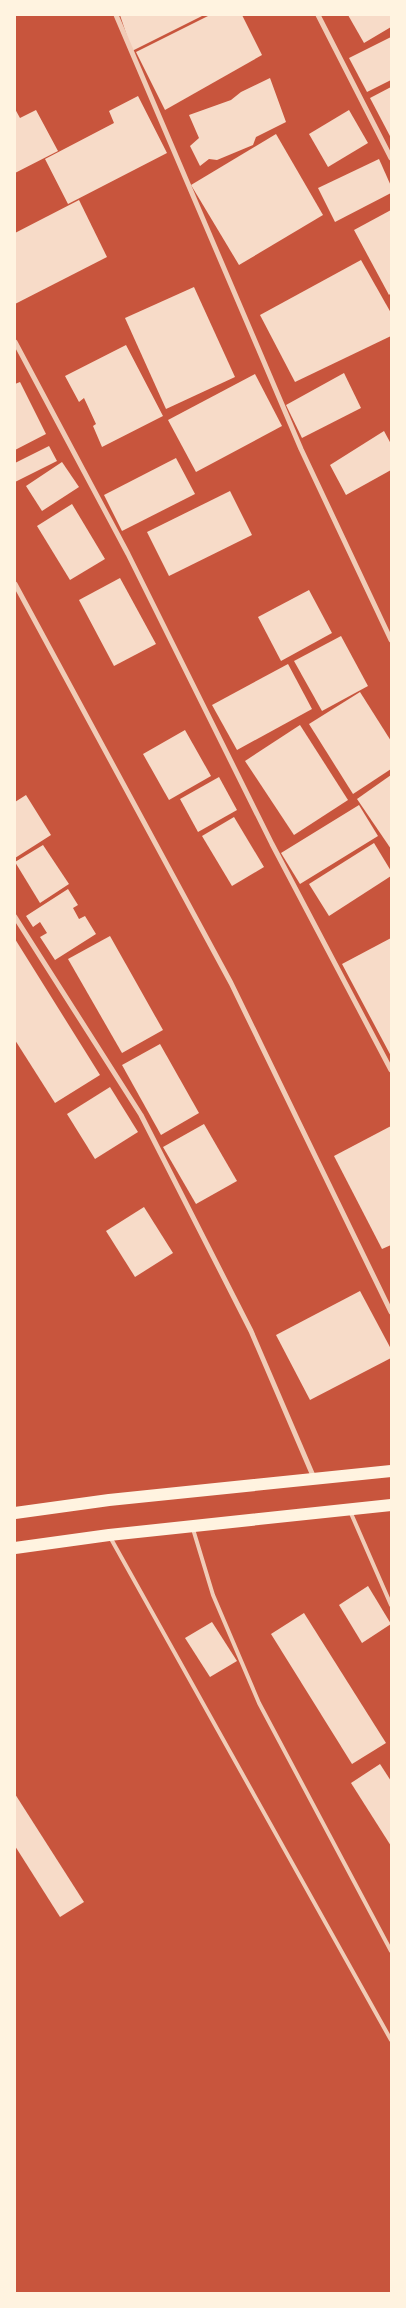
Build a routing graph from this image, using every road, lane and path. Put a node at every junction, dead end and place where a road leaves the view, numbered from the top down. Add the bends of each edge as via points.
1 (116, 15) edge
2 (318, 15) edge
3 (391, 158) edge
4 (15, 342) edge
5 (15, 584) edge
6 (391, 640) edge
7 (15, 917) edge
8 (391, 1070) edge
9 (391, 1312) edge
10 (391, 1471) edge
11 (315, 1478) junction
12 (391, 1505) edge
13 (349, 1509) junction
14 (15, 1513) edge
15 (192, 1527) junction
16 (109, 1535) junction
17 (15, 1548) edge
18 (391, 1605) edge
19 (391, 1951) edge
20 (391, 2040) edge

1 - 6 street via 301,449
2 - 3 street
4 - 8 street via 128,554 272,844
5 - 9 street via 231,983
7 - 11 street via 141,1116 251,1331
10 - 11 main road
11 - 14 main road
12 - 13 main road
13 - 15 main road
13 - 18 lane
15 - 16 main road
15 - 19 lane via 213,1595 259,1703
16 - 17 main road
16 - 20 lane

